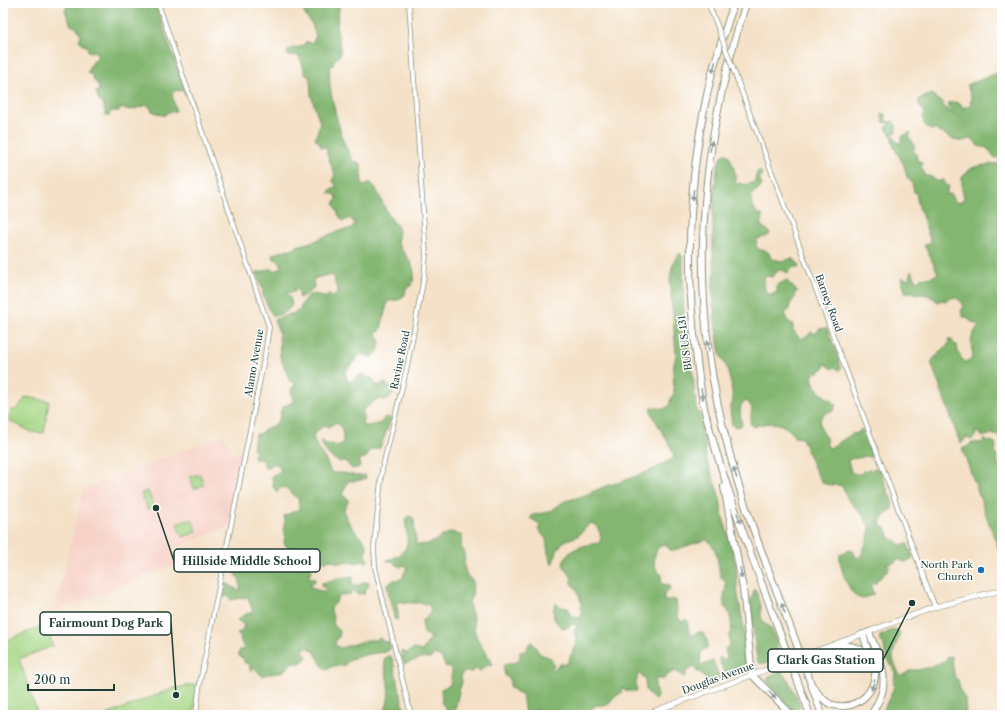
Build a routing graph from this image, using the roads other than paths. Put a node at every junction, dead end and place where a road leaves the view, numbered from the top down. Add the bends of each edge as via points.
1 (158, 3) edge
2 (409, 3) edge
3 (708, 3) edge
4 (734, 3) edge
5 (746, 3) edge
6 (720, 466) junction
7 (1002, 590) edge
8 (935, 607) junction
9 (866, 633) junction
10 (836, 644) junction
11 (870, 658) junction
12 (752, 675) junction
13 (811, 684) junction
14 (196, 715) edge
15 (411, 715) edge
16 (644, 715) edge
17 (792, 715) edge
18 (810, 715) edge
19 (822, 715) edge
20 (871, 715) edge

1 - 14 street, Alamo Avenue via 269,328 266,354 200,682
2 - 15 street, Ravine Road via 426,255 407,367 382,470 374,552 375,568
3 - 8 street, Barney Road, bridge
4 -> 6 highway, BUS US-131 via 706,98 695,167 690,233 691,305 698,368 705,410
13 -> 5 highway, bridge via 753,527 727,446 717,406 703,304 703,229 707,168 722,90
6 -> 12 highway via 741,570
6 -> 18 highway, BUS US-131, bridge
7 - 8 main road, Douglas Avenue
8 - 9 main road, Douglas Avenue
9 - 10 main road, Douglas Avenue
9 - 11 highway
9 - 20 highway via 882,666 884,676 882,692
10 - 11 highway via 854,647
10 - 12 main road, Douglas Avenue
11 -> 13 highway via 875,670 875,682 868,696 858,704 841,708 831,704
12 - 16 main road, Douglas Avenue
12 -> 17 highway
13 - 19 highway

